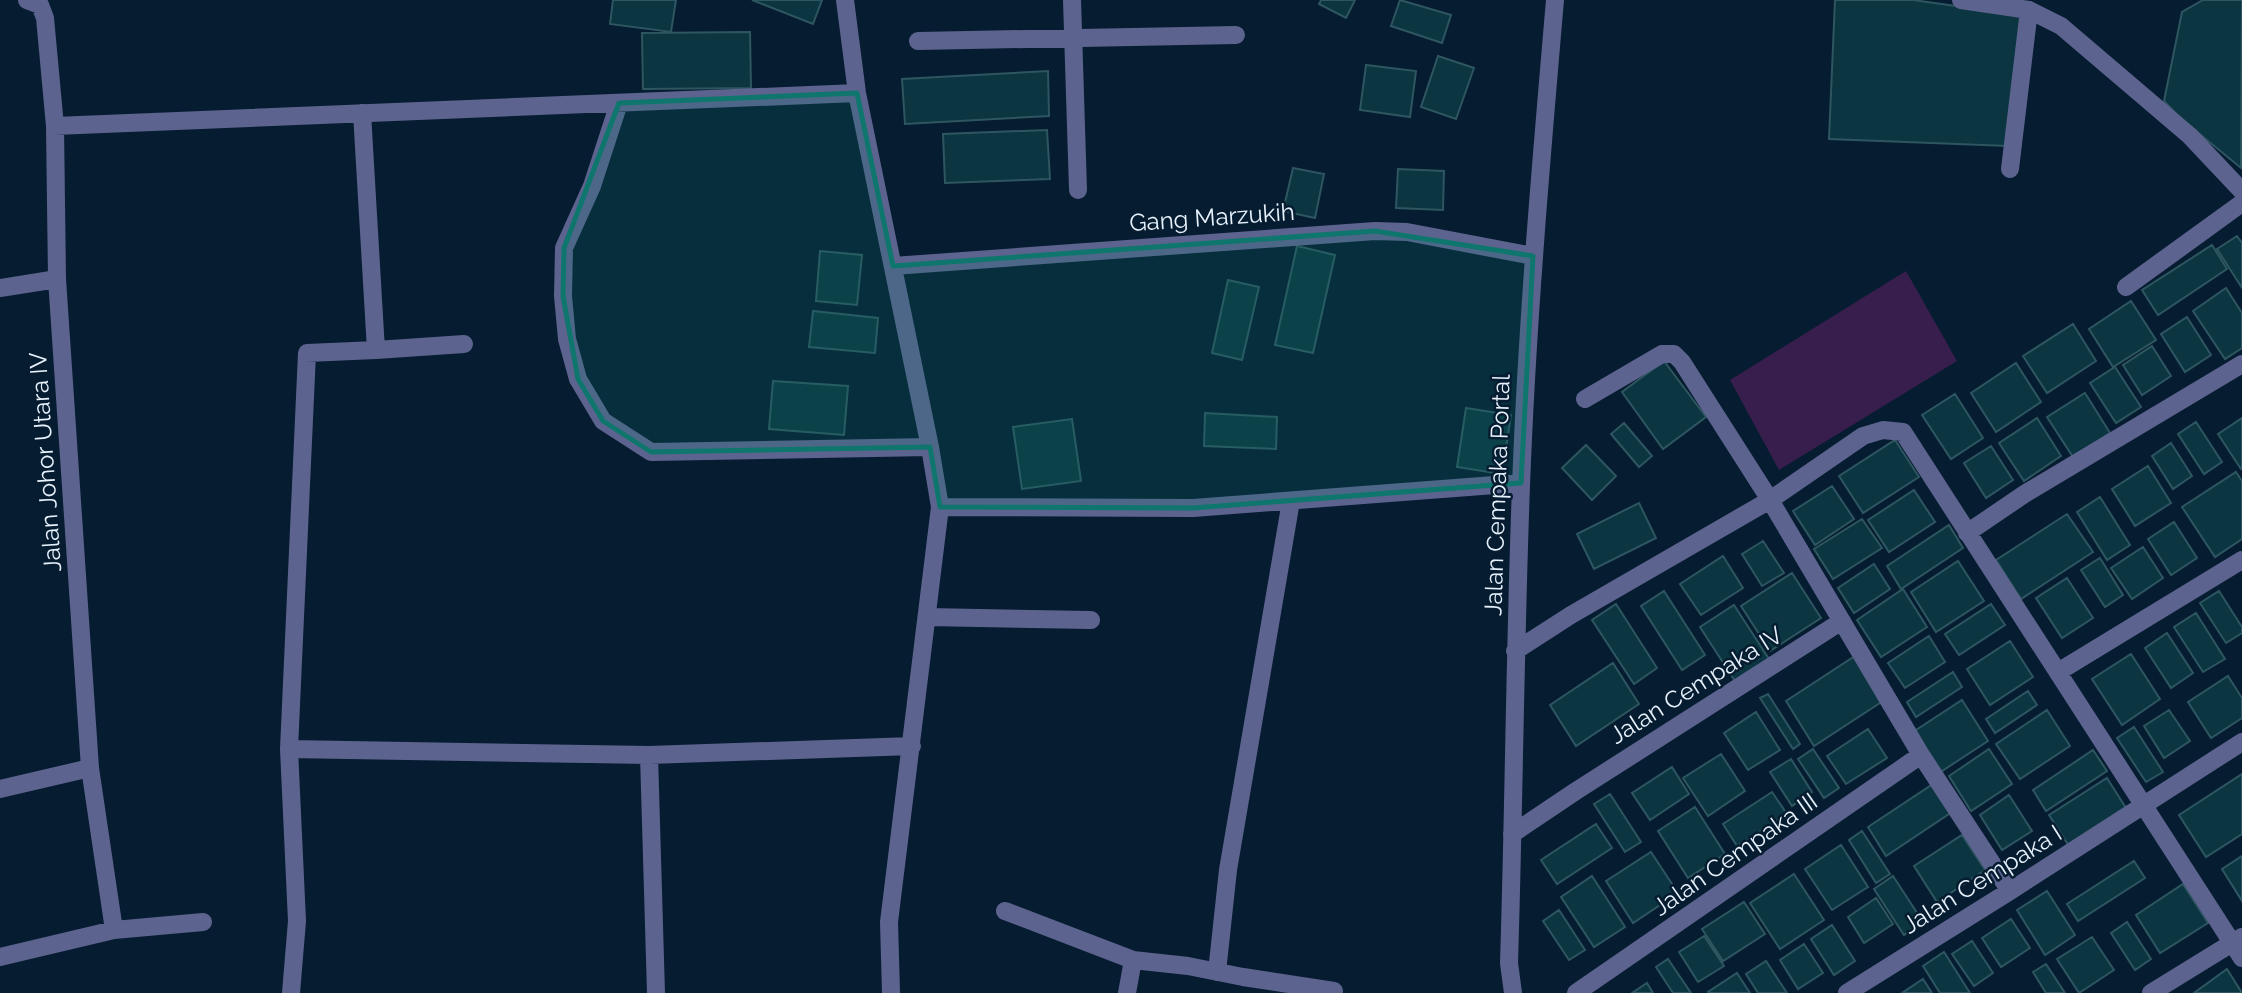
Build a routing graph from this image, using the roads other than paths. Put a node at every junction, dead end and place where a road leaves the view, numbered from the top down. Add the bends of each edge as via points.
1 (27, 0) edge
2 (845, 0) edge
3 (1072, 0) edge
4 (1555, 0) edge
5 (1961, 0) edge
6 (2029, 10) junction
7 (1236, 35) dead end
8 (1074, 37) junction
9 (918, 41) dead end
10 (857, 93) junction
11 (619, 103) junction
12 (362, 113) junction
13 (55, 126) junction
14 (2010, 169) dead end
15 (1078, 190) dead end
16 (2242, 191) edge
17 (2242, 203) edge
18 (1533, 257) junction
19 (892, 266) junction
20 (57, 279) junction
21 (2126, 287) dead end
22 (0, 288) edge
23 (464, 344) dead end
24 (376, 350) junction
25 (2242, 364) edge
26 (1585, 399) dead end
27 (930, 447) junction
28 (1521, 483) junction
29 (1770, 500) junction
30 (1291, 501) junction
31 (940, 506) junction
32 (1967, 533) junction
33 (2242, 560) edge
34 (927, 617) junction
35 (1091, 620) dead end
36 (1842, 621) junction
37 (1515, 651) junction
38 (2058, 672) junction
39 (2242, 742) edge
40 (912, 746) junction
41 (289, 749) junction
42 (649, 755) junction
43 (1921, 755) junction
44 (90, 768) junction
45 (0, 789) edge
46 (2142, 806) junction
47 (1512, 834) junction
48 (2010, 891) junction
49 (1004, 911) dead end
50 (203, 922) dead end
51 (114, 930) junction
52 (2239, 946) edge
53 (0, 957) edge
54 (1133, 960) junction
55 (1217, 972) junction
56 (1334, 991) dead end
57 (292, 993) edge
58 (656, 993) edge
59 (891, 993) edge
60 (1127, 993) edge
61 (1513, 993) edge
62 (1576, 993) edge
63 (1847, 993) edge
64 (2151, 993) edge

1 - 13 street, Jalan Johor Utara IV via 40,5 45,18
2 - 10 street
3 - 8 street
4 - 18 street, Jalan Cempaka Portal
5 - 6 street
6 - 14 street
6 - 16 street via 2062,26 2190,135
7 - 8 street
8 - 9 street
8 - 15 street
10 - 11 street
10 - 19 street
11 - 12 street
11 - 27 street via 592,186 564,248 567,339 578,379 603,421 651,452
12 - 13 street
12 - 24 street
13 - 20 street, Jalan Johor Utara IV
17 - 21 street
18 - 19 street, Gang Marzukih via 1407,232 1375,231
18 - 28 street, Jalan Cempaka Portal
19 - 27 street
20 - 22 street
20 - 44 street, Jalan Johor Utara IV
23 - 24 street
24 - 41 street via 307,353
25 - 32 street
26 - 29 street via 1662,354 1674,354
27 - 31 street
28 - 30 street
28 - 37 street, Jalan Cempaka Portal
29 - 32 street via 1863,436 1882,430 1903,432
29 - 36 street
29 - 37 street
30 - 31 street via 1194,508
30 - 55 street via 1228,870
31 - 34 street
32 - 38 street
33 - 38 street
34 - 35 street
34 - 40 street
36 - 43 street
36 - 47 street, Jalan Cempaka IV
37 - 47 street, Jalan Cempaka Portal
38 - 46 street
39 - 46 street, Jalan Cempaka I
40 - 42 street
40 - 59 street via 890,922
41 - 42 street
41 - 57 street via 297,921
42 - 58 street
43 - 48 street
43 - 62 street, Jalan Cempaka III
44 - 45 street
44 - 51 street, Jalan Johor Utara IV
46 - 48 street, Jalan Cempaka I
46 - 52 street
47 - 61 street, Jalan Cempaka Portal
48 - 63 street, Jalan Cempaka I
49 - 54 street
50 - 51 street
51 - 53 street
52 - 64 street
54 - 55 street
54 - 60 street
55 - 56 street

